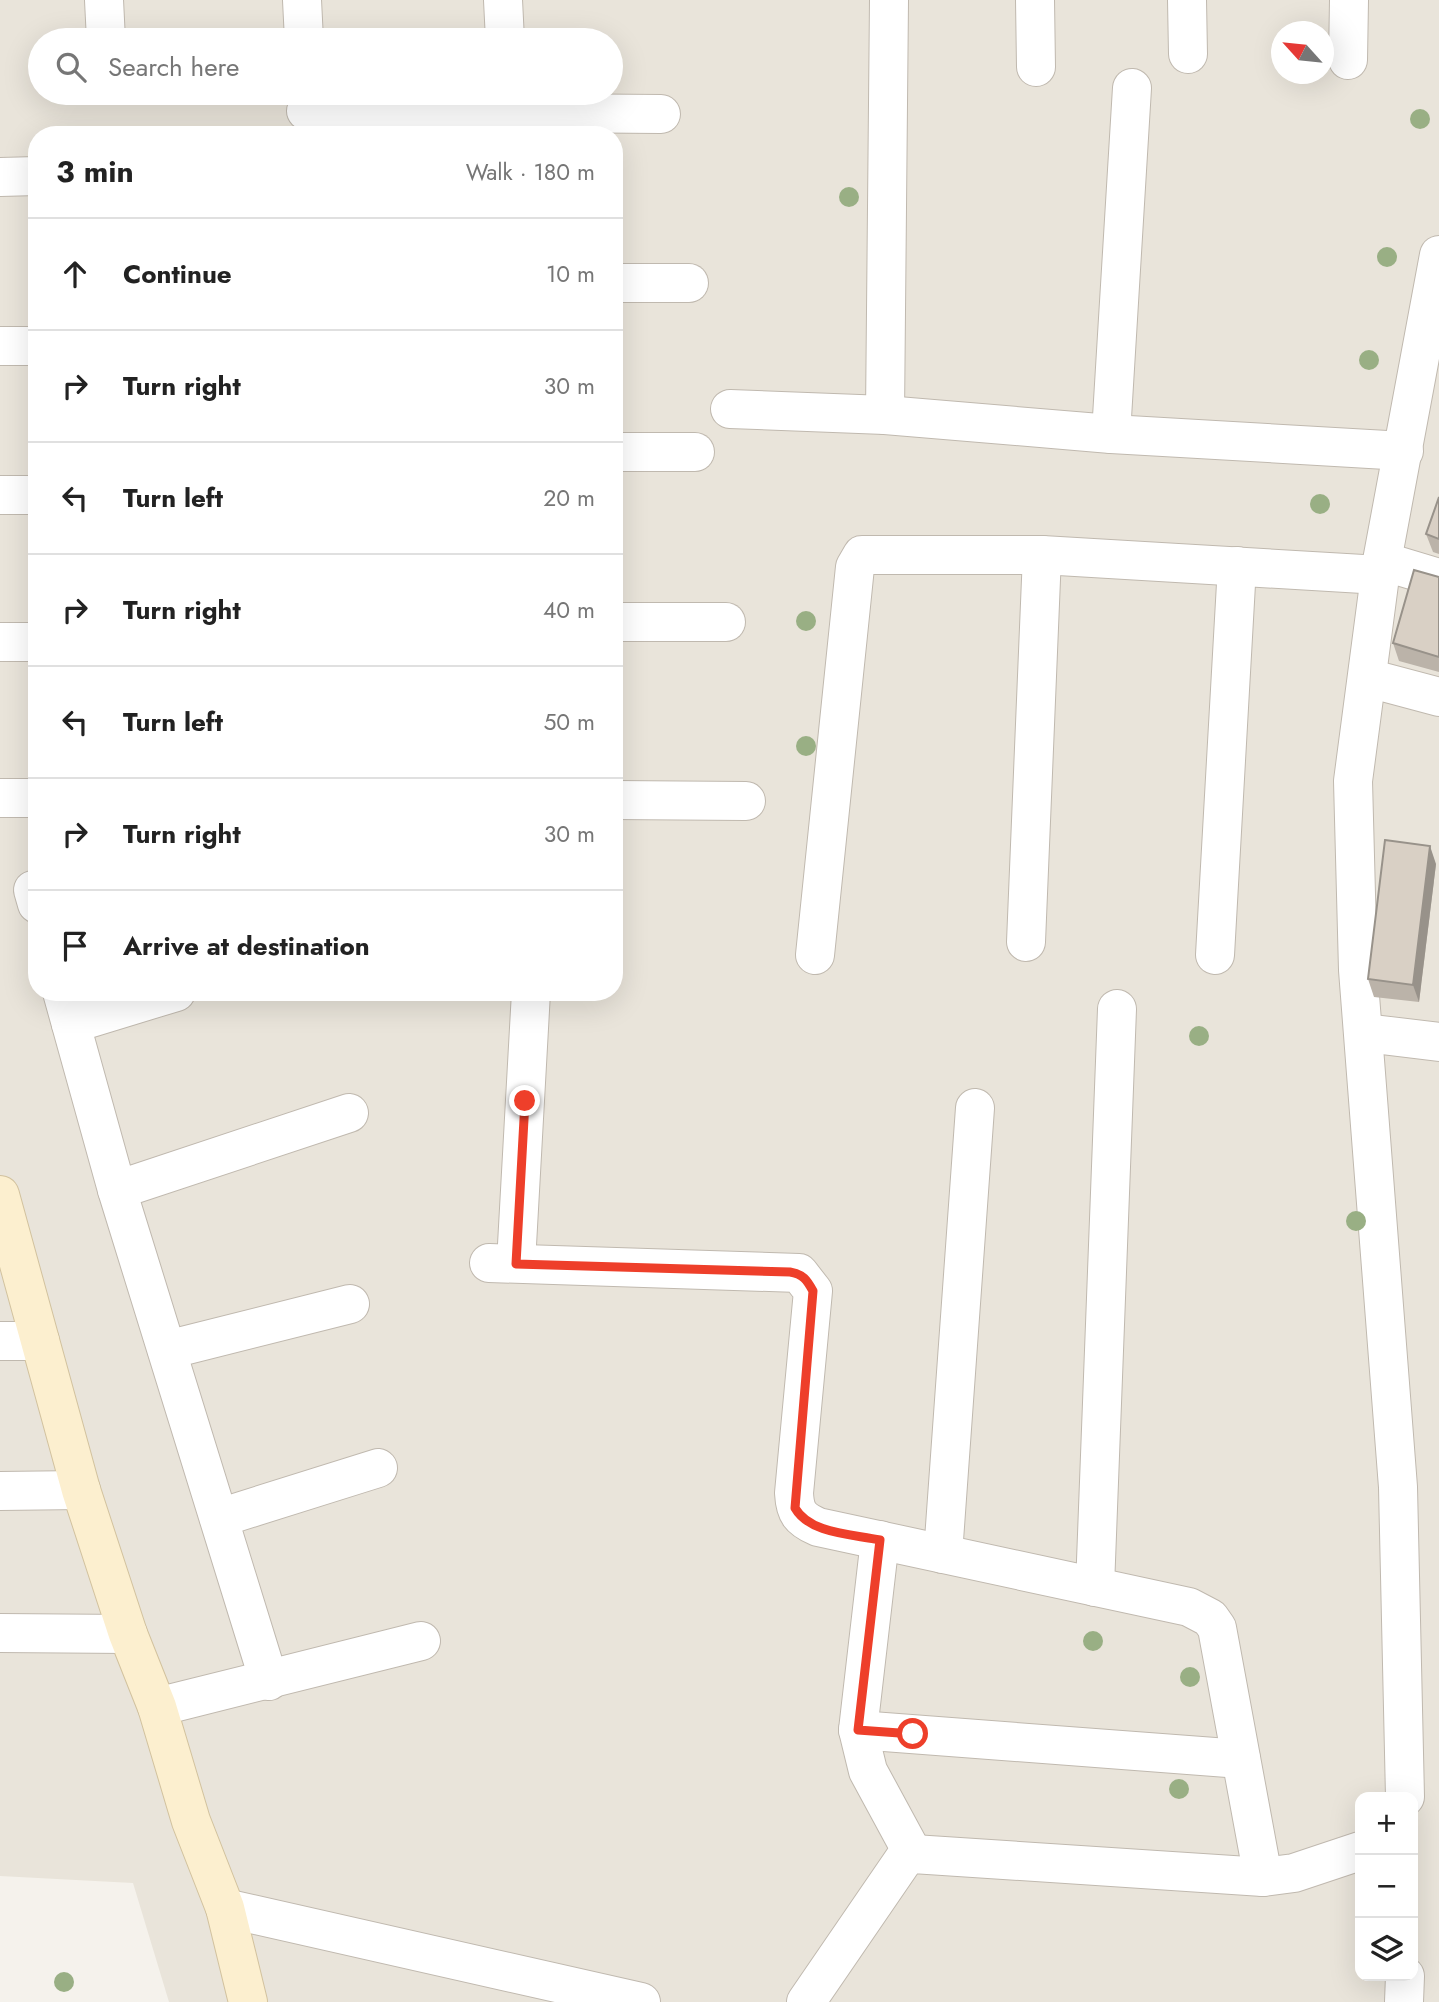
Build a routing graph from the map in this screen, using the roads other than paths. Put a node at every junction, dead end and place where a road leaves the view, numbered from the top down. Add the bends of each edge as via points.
1 (104, 0) edge
2 (303, 0) edge
3 (503, 0) edge
4 (889, 0) edge
5 (1035, 0) edge
6 (1186, 0) edge
7 (1349, 0) edge
8 (105, 28) edge
9 (304, 28) edge
10 (504, 28) edge
11 (1188, 54) dead end
12 (1348, 60) dead end
13 (1036, 67) dead end
14 (1132, 88) dead end
15 (453, 105) edge
16 (546, 105) edge
17 (306, 113) edge
18 (661, 114) dead end
19 (28, 176) edge
20 (0, 177) edge
21 (1439, 255) edge
22 (689, 283) dead end
23 (623, 284) edge
24 (28, 345) edge
25 (0, 346) edge
26 (1431, 354) edge
27 (730, 409) dead end
28 (885, 415) junction
29 (1111, 434) junction
30 (623, 452) edge
31 (695, 452) dead end
32 (1404, 452) junction
33 (0, 495) edge
34 (28, 495) edge
35 (1042, 555) junction
36 (1237, 566) junction
37 (1381, 568) junction
38 (1439, 578) edge
39 (623, 622) edge
40 (726, 622) dead end
41 (0, 642) edge
42 (28, 642) edge
43 (1368, 678) junction
44 (1439, 697) edge
45 (0, 798) edge
46 (28, 798) edge
47 (623, 800) edge
48 (746, 801) dead end
49 (1026, 942) dead end
50 (816, 955) dead end
51 (1215, 955) dead end
52 (114, 1001) edge
53 (530, 1001) edge
54 (66, 1008) edge
55 (1117, 1009) dead end
56 (1365, 1033) junction
57 (1439, 1042) edge
58 (975, 1108) dead end
59 (349, 1113) dead end
60 (117, 1191) junction
61 (1, 1202) edge
62 (350, 1304) dead end
63 (0, 1340) edge
64 (40, 1341) junction
65 (167, 1350) junction
66 (378, 1468) dead end
67 (0, 1490) edge
68 (81, 1490) junction
69 (219, 1518) junction
70 (880, 1540) junction
71 (943, 1554) junction
72 (1095, 1587) junction
73 (0, 1633) edge
74 (128, 1634) junction
75 (421, 1641) dead end
76 (269, 1681) junction
77 (157, 1707) junction
78 (858, 1730) junction
79 (1241, 1759) junction
80 (1405, 1792) edge
81 (1355, 1853) edge
82 (913, 1854) junction
83 (1263, 1877) junction
84 (225, 1908) junction
85 (1405, 1981) edge
86 (248, 2002) edge
87 (642, 2002) edge
88 (806, 2002) edge
89 (1404, 2002) edge

1 - 8 street
2 - 9 street
3 - 10 street
4 - 28 street
5 - 13 street
6 - 11 street
7 - 12 street
14 - 29 street
15 - 17 street
16 - 18 street
19 - 20 street
21 - 26 street
22 - 23 street
24 - 25 street
26 - 32 street
27 - 28 street
28 - 29 street
29 - 32 street
30 - 31 street
32 - 37 street
33 - 34 street
35 - 36 street
35 - 49 street
35 - 50 street via 862,555 855,567
36 - 37 street
36 - 51 street
37 - 38 street
37 - 43 street
39 - 40 street
41 - 42 street
43 - 44 street
43 - 56 street via 1353,781 1358,970
45 - 46 street
47 - 48 street
52 - 54 street
53 - 70 street via 503,1263 799,1273 813,1291 795,1508 801,1519 818,1527
54 - 60 street
55 - 72 street
56 - 57 street
56 - 80 street via 1398,1487
58 - 71 street
59 - 60 street
60 - 65 street
61 - 64 street
62 - 65 street
63 - 64 street
64 - 68 street
65 - 69 street
66 - 69 street
67 - 68 street
68 - 74 street
69 - 76 street
70 - 71 street
70 - 78 street
71 - 72 street
72 - 79 street via 1189,1607 1210,1618 1217,1628
73 - 74 street
74 - 77 street
75 - 76 street
76 - 77 street
77 - 84 street via 191,1821
78 - 79 street
78 - 82 street via 869,1771
79 - 83 street
81 - 83 street via 1294,1873
82 - 83 street
82 - 88 street via 904,1859
84 - 86 street
84 - 87 street
85 - 89 street

